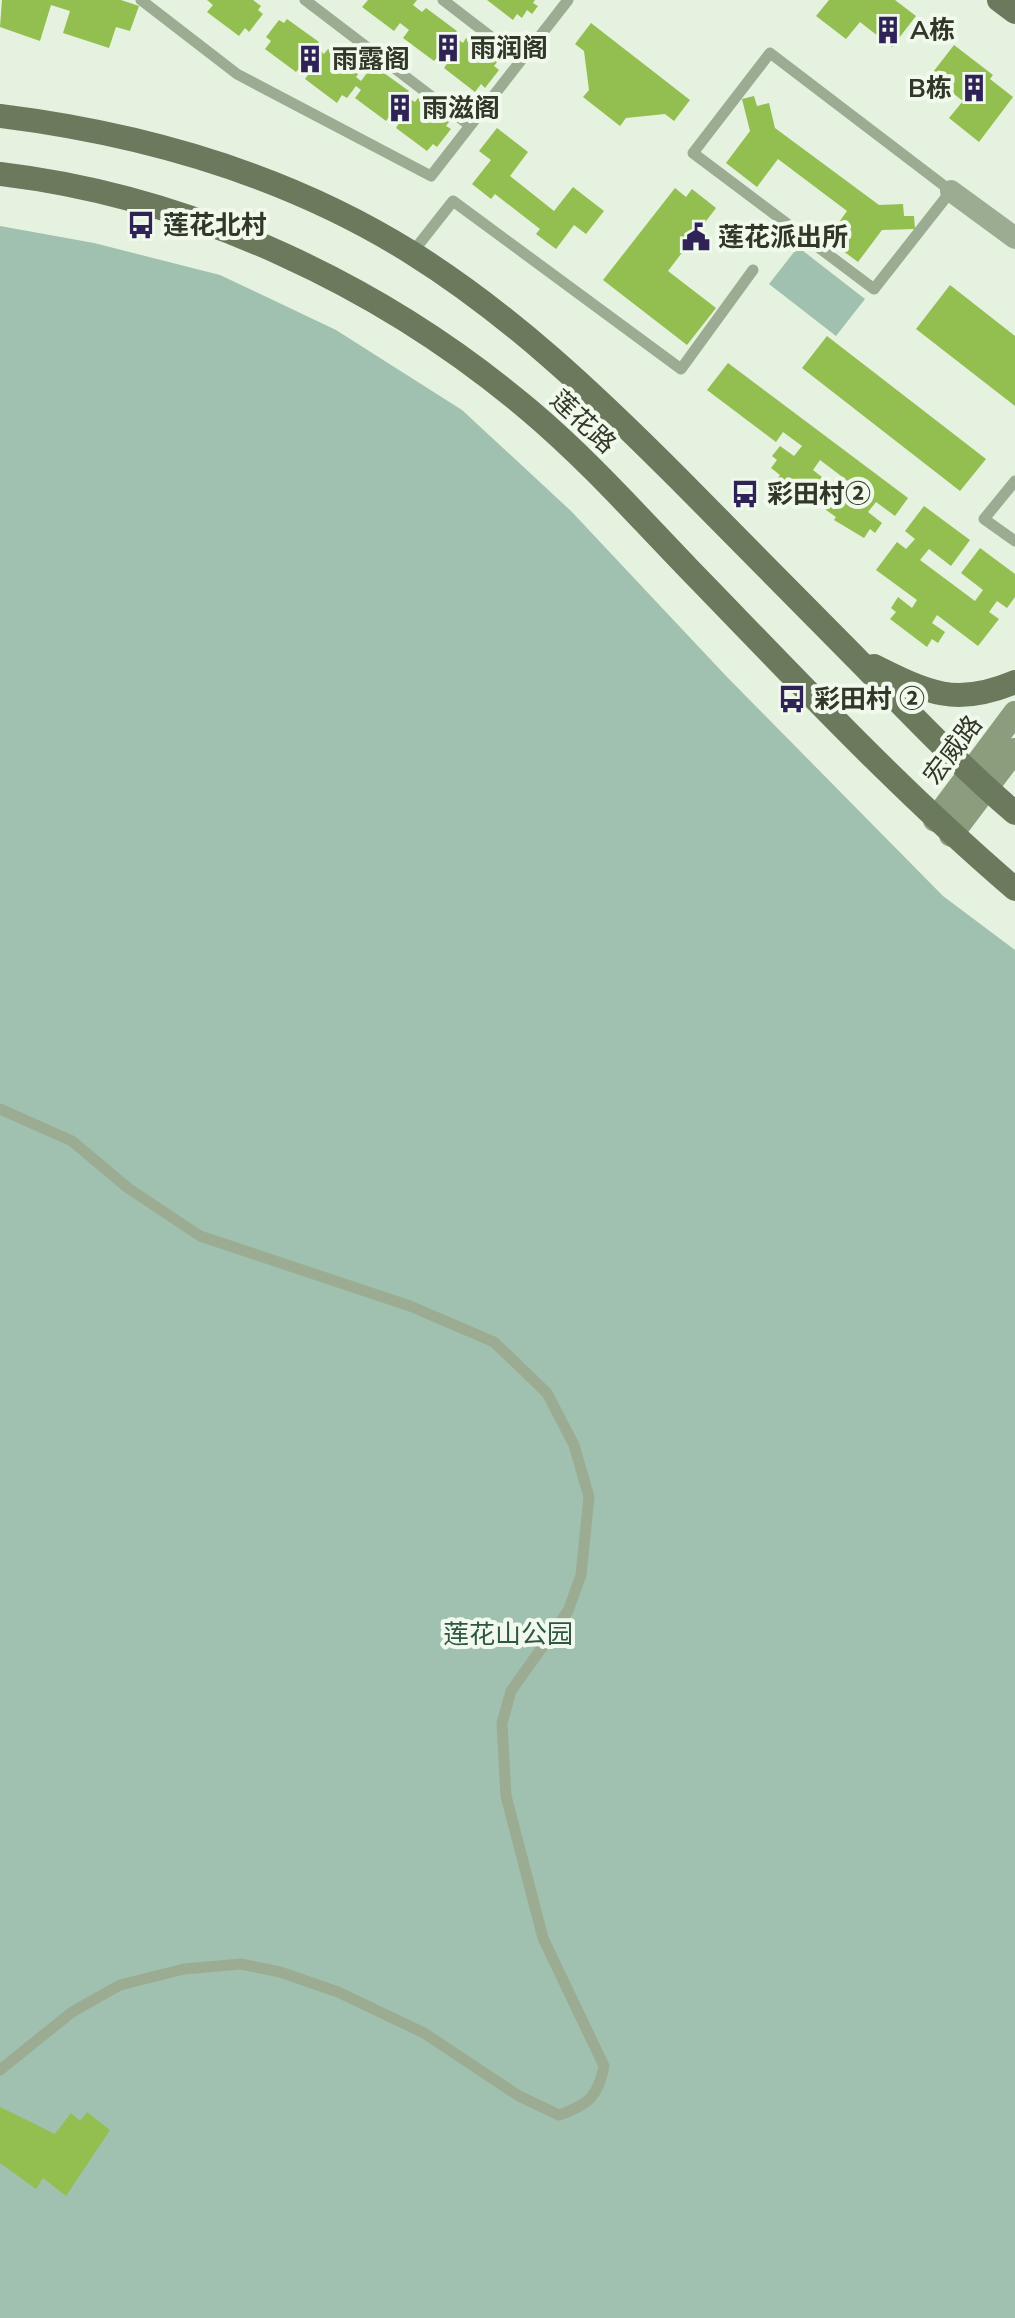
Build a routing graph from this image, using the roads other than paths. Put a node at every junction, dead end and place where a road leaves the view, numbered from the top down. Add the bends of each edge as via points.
1 (141, 0) edge
2 (305, 0) edge
3 (443, 0) edge
4 (568, 0) edge
5 (999, 0) edge
6 (1015, 12) edge
7 (521, 60) junction
8 (0, 100) edge
9 (0, 116) edge
10 (42, 121) junction
11 (469, 125) junction
12 (4, 176) edge
13 (951, 191) junction
14 (1015, 238) edge
15 (412, 253) junction
16 (753, 270) dead end
17 (1015, 481) edge
18 (1015, 541) edge
19 (856, 657) junction
20 (1015, 682) edge
21 (1015, 713) edge
22 (1015, 750) edge
23 (978, 781) junction
24 (1015, 813) edge
25 (943, 827) junction
26 (1015, 889) edge
27 (0, 1109) edge
28 (0, 2070) edge

1 - 11 lane via 237,74 431,176
2 - 11 lane
3 - 7 lane
4 - 7 lane
5 - 6 main road
7 - 11 lane
8 - 10 main road
9 - 10 main road, 莲花路
10 - 15 main road, 莲花路 via 127,137 233,168 308,198
12 - 25 main road, 莲花路 via 114,196 263,246 357,291 446,347 569,445
13 - 13 lane via 770,53 693,153 874,289
13 - 14 street
15 - 16 lane via 453,201 681,369
15 - 19 main road, 莲花路 via 565,368
17 - 18 lane via 984,519
19 - 20 main road via 903,681 954,696 976,696
19 - 23 main road, 莲花路
21 - 23 street, 宏威路
22 - 23 street, 宏威路
23 - 24 main road, 莲花路
23 - 25 street, 宏威路
25 - 26 main road, 莲花路
27 - 28 lane via 72,1141 128,1188 200,1236 410,1306 494,1342 547,1393 574,1445 589,1497 581,1575 568,1611 511,1691 502,1723 506,1796 543,1938 604,2066 600,2087 582,2107 559,2115 519,2096 424,2033 338,1992 241,1964 184,1969 120,1985 72,2012

